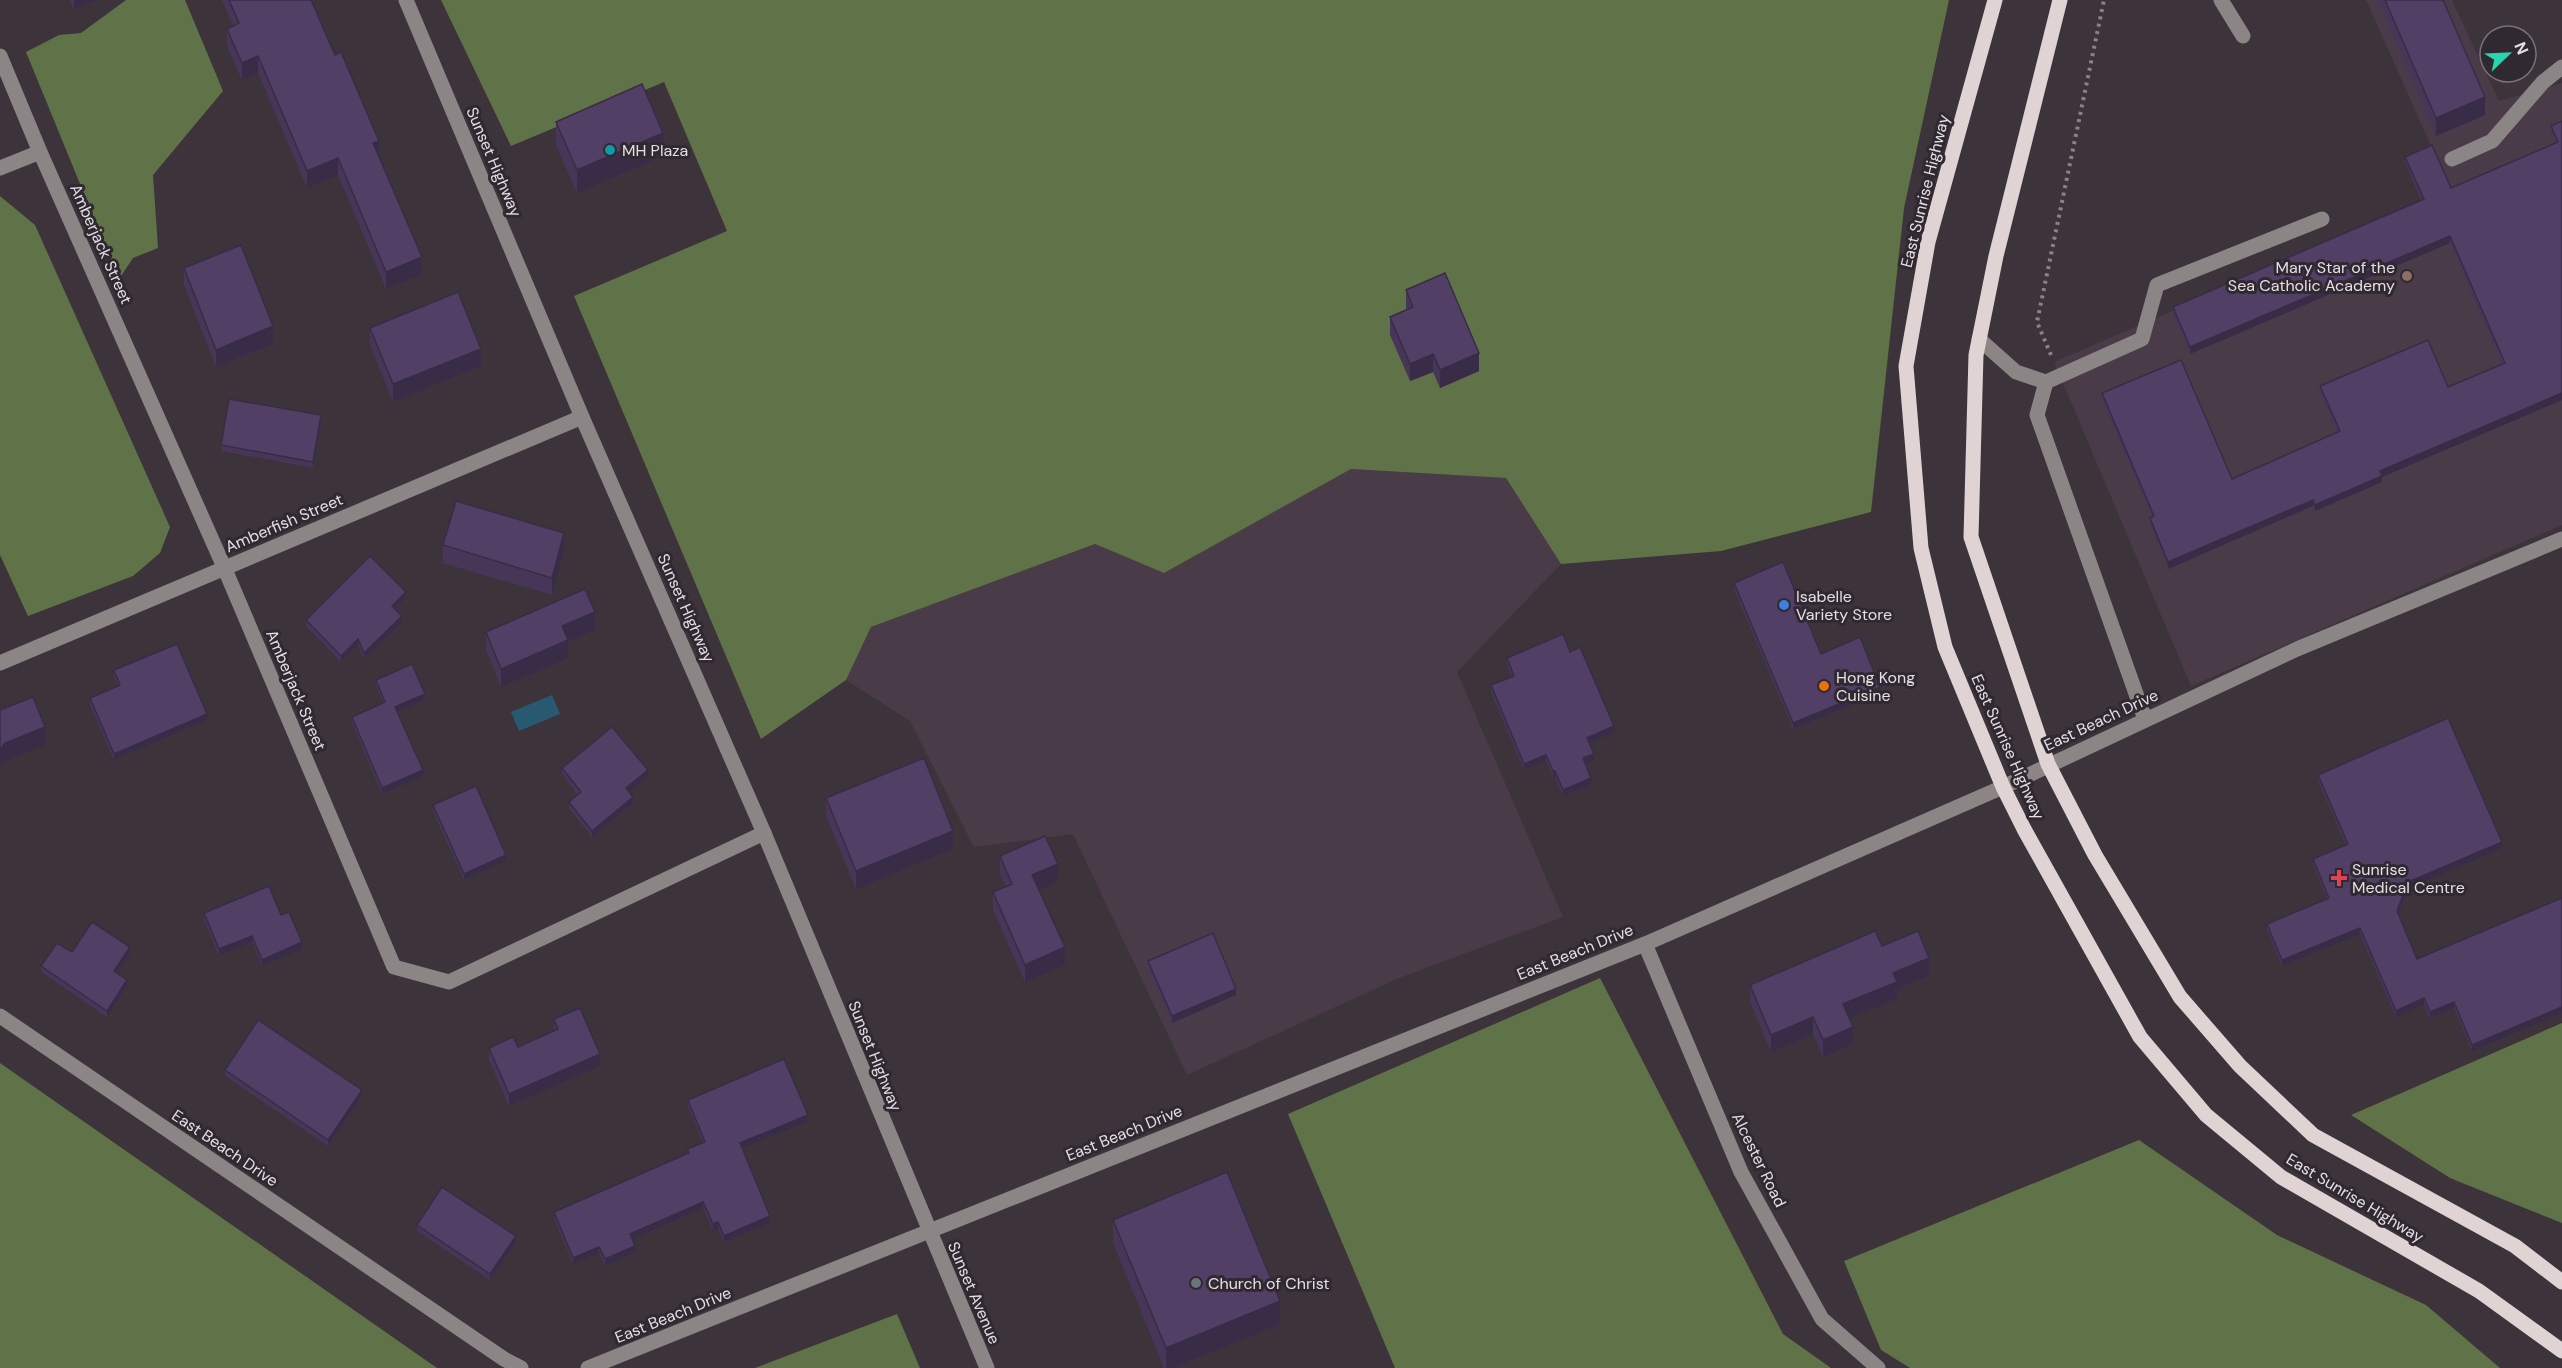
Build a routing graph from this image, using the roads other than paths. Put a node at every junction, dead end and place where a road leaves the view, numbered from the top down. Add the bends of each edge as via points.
1 (406, 0) edge
2 (1995, 0) edge
3 (2060, 0) edge
4 (2221, 0) edge
5 (2243, 36) dead end
6 (0, 56) edge
7 (2562, 67) edge
8 (2562, 77) edge
9 (2543, 82) junction
10 (40, 152) junction
11 (2452, 159) dead end
12 (0, 168) edge
13 (2322, 219) dead end
14 (1980, 339) junction
15 (2053, 379) junction
16 (582, 417) junction
17 (2562, 539) edge
18 (224, 567) junction
19 (0, 663) edge
20 (2145, 719) junction
21 (2048, 765) junction
22 (2003, 787) junction
23 (764, 833) junction
24 (1645, 944) junction
25 (0, 1016) edge
26 (928, 1232) junction
27 (2562, 1282) edge
28 (2562, 1351) edge
29 (521, 1368) edge
30 (588, 1368) edge
31 (987, 1368) edge
32 (1878, 1368) edge

1 - 16 street, Sunset Highway
2 - 22 main road, East Sunrise Highway via 1928,242 1906,366 1921,548 1945,646
3 - 14 main road, East Sunrise Highway via 1996,256
4 - 5 street
6 - 10 street, Amberjack Street
7 - 9 street
8 - 9 street
9 - 11 street via 2492,141
10 - 12 street
10 - 18 street, Amberjack Street
13 - 15 street via 2157,285 2142,339
14 - 15 street via 2016,372
14 - 21 main road, East Sunrise Highway via 1976,355 1971,537
15 - 20 street via 2037,415
16 - 18 street, Amberfish Street
16 - 23 street, Sunset Highway
17 - 20 street, East Beach Drive via 2297,649
18 - 19 street, Amberfish Street
18 - 23 street, Amberjack Street via 393,967 449,982
20 - 21 street, East Beach Drive
21 - 22 street, East Beach Drive
21 - 27 main road, East Sunrise Highway via 2095,855 2180,996 2240,1066 2313,1135 2515,1246
22 - 24 street, East Beach Drive
22 - 28 main road, East Sunrise Highway via 2140,1037 2206,1115 2281,1177 2479,1291
23 - 26 street, Sunset Highway
24 - 26 street, East Beach Drive
24 - 32 street, Alcester Road via 1741,1172 1816,1310
25 - 29 street, East Beach Drive
26 - 30 street, East Beach Drive
26 - 31 street, Sunset Avenue

